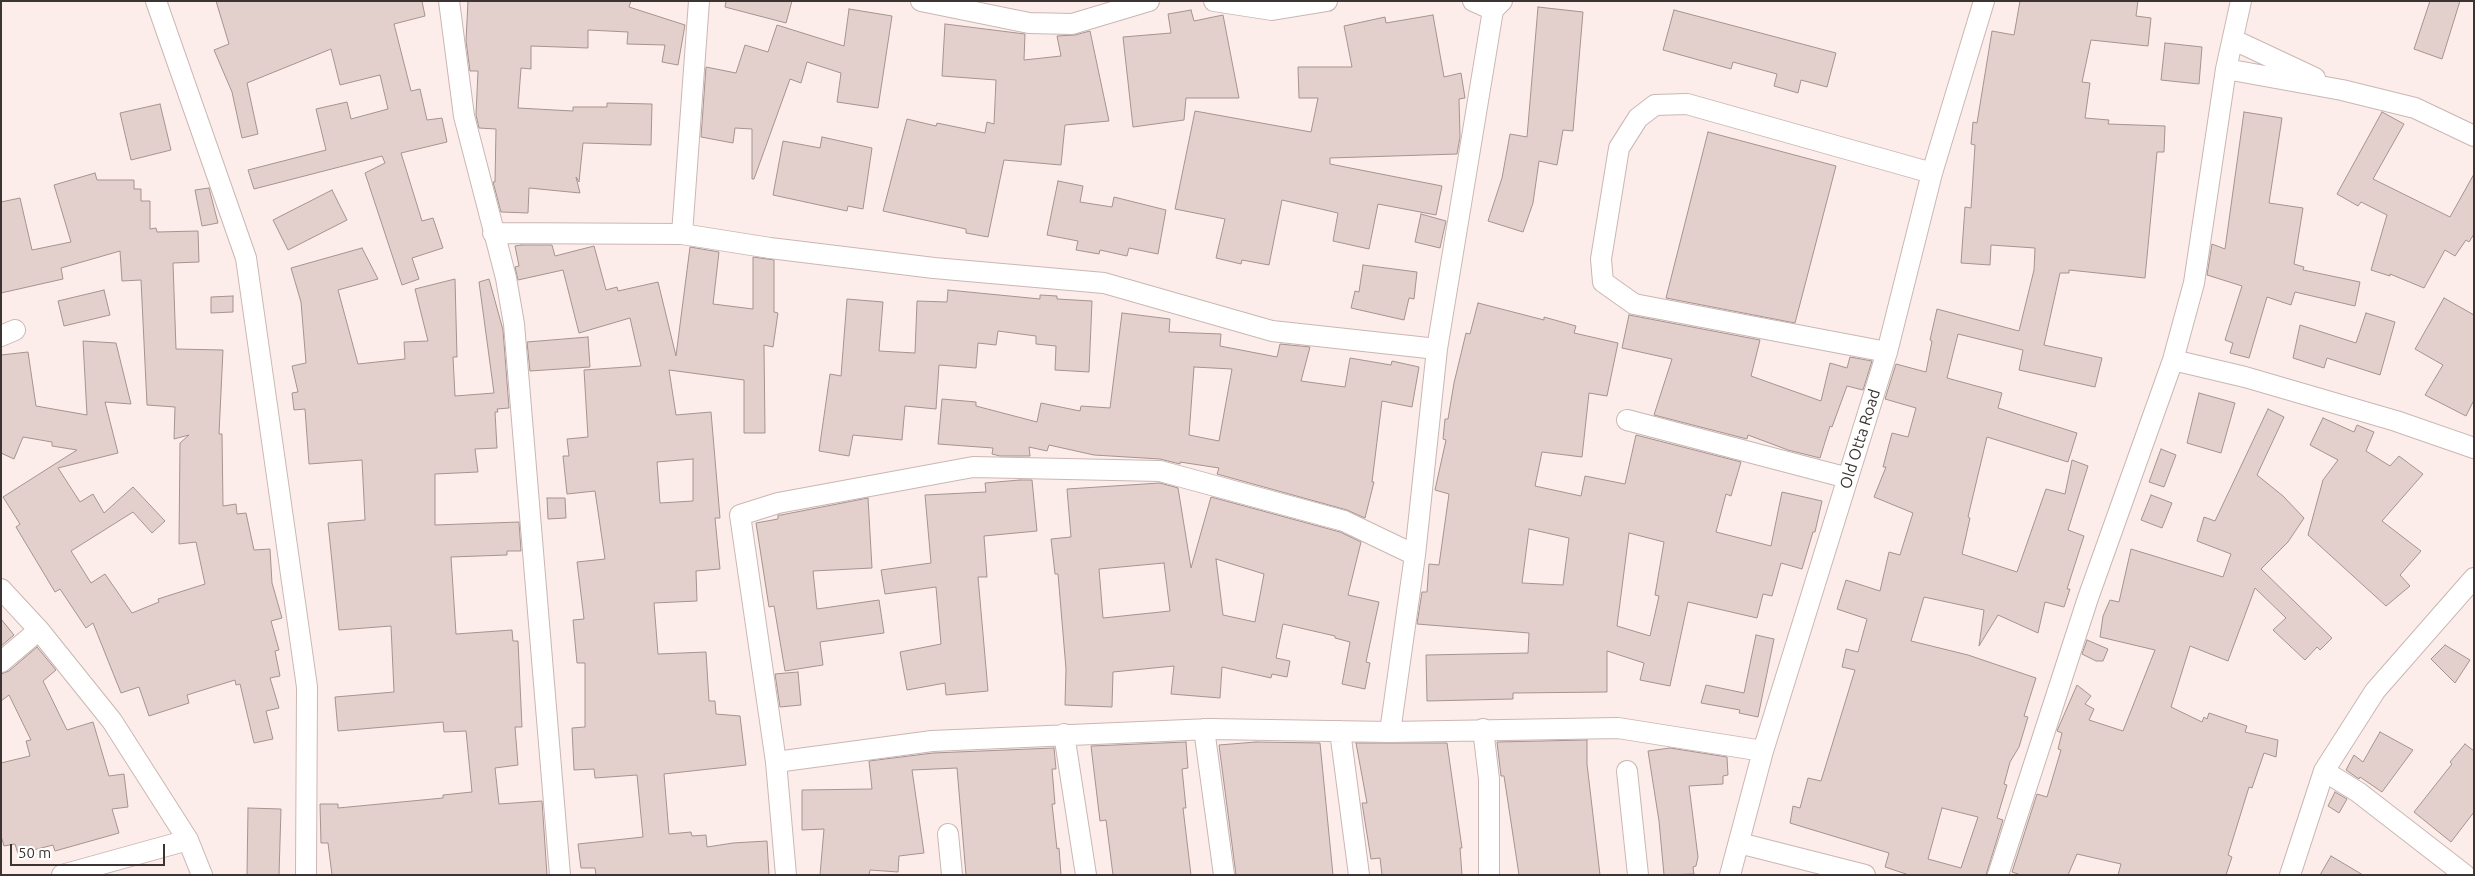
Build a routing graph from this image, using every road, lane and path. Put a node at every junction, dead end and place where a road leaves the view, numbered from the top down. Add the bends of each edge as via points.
1 (156, 1) edge
2 (449, 1) edge
3 (699, 1) edge
4 (921, 1) edge
5 (1149, 1) edge
6 (1214, 1) edge
7 (1326, 1) edge
8 (1472, 1) edge
9 (1984, 1) edge
10 (2241, 1) edge
11 (1498, 6) edge
12 (2234, 40) junction
13 (2226, 69) junction
14 (2342, 90) junction
15 (2474, 136) edge
16 (1932, 173) junction
17 (493, 232) junction
18 (682, 234) junction
19 (1437, 349) junction
20 (1887, 352) junction
21 (2173, 360) junction
22 (1627, 420) dead end
23 (2474, 448) edge
24 (1848, 478) junction
25 (1415, 555) junction
26 (2474, 578) edge
27 (1, 589) edge
28 (39, 630) junction
29 (1, 662) edge
30 (1204, 729) junction
31 (1483, 729) junction
32 (1340, 731) junction
33 (1390, 732) junction
34 (1064, 734) junction
35 (1763, 751) junction
36 (776, 762) junction
37 (1626, 771) dead end
38 (2324, 771) junction
39 (948, 834) dead end
40 (188, 840) junction
41 (1739, 843) junction
42 (62, 875) edge
43 (202, 875) edge
44 (306, 875) edge
45 (560, 875) edge
46 (786, 875) edge
47 (952, 875) edge
48 (1086, 875) edge
49 (1224, 875) edge
50 (1359, 875) edge
51 (1489, 875) edge
52 (1638, 875) edge
53 (1730, 875) edge
54 (1865, 875) edge
55 (1998, 875) edge
56 (2290, 875) edge
57 (2465, 875) edge

1 - 44 street via 246,258 307,687
2 - 17 street via 464,116
3 - 18 street
4 - 5 street via 1029,22 1072,24
6 - 7 street via 1272,10
8 - 11 street
9 - 16 street, Old Otta Road
10 - 12 street
11 - 19 street
12 - 13 street
12 - 14 street
13 - 14 street
13 - 21 street via 2194,283
14 - 15 street via 2415,108
16 - 20 street, Old Otta Road
16 - 20 street via 1687,104 1655,105 1638,118 1619,148 1601,259 1603,282 1634,304
17 - 18 street
17 - 45 street via 514,324
18 - 19 street via 934,268 1104,283 1272,331
19 - 25 street
20 - 24 street, Old Otta Road
21 - 23 street via 2396,421
21 - 55 street via 2088,598
22 - 24 street
24 - 35 street, Old Otta Road
25 - 33 street
25 - 36 street via 1344,521 1160,471 973,467 778,503 740,515
26 - 38 street via 2375,691
27 - 28 street
28 - 29 street
28 - 40 street via 112,721
30 - 32 street
30 - 34 street
30 - 49 street
31 - 33 street
31 - 35 street via 1618,728
31 - 51 street via 1489,779
32 - 33 street
32 - 50 street
34 - 36 street via 932,741
34 - 48 street
35 - 41 street, Old Otta Road
36 - 46 street
37 - 52 street
38 - 56 street
38 - 57 street via 2358,792
39 - 47 street
40 - 42 street
40 - 43 street
41 - 53 street, Old Otta Road
41 - 54 street

